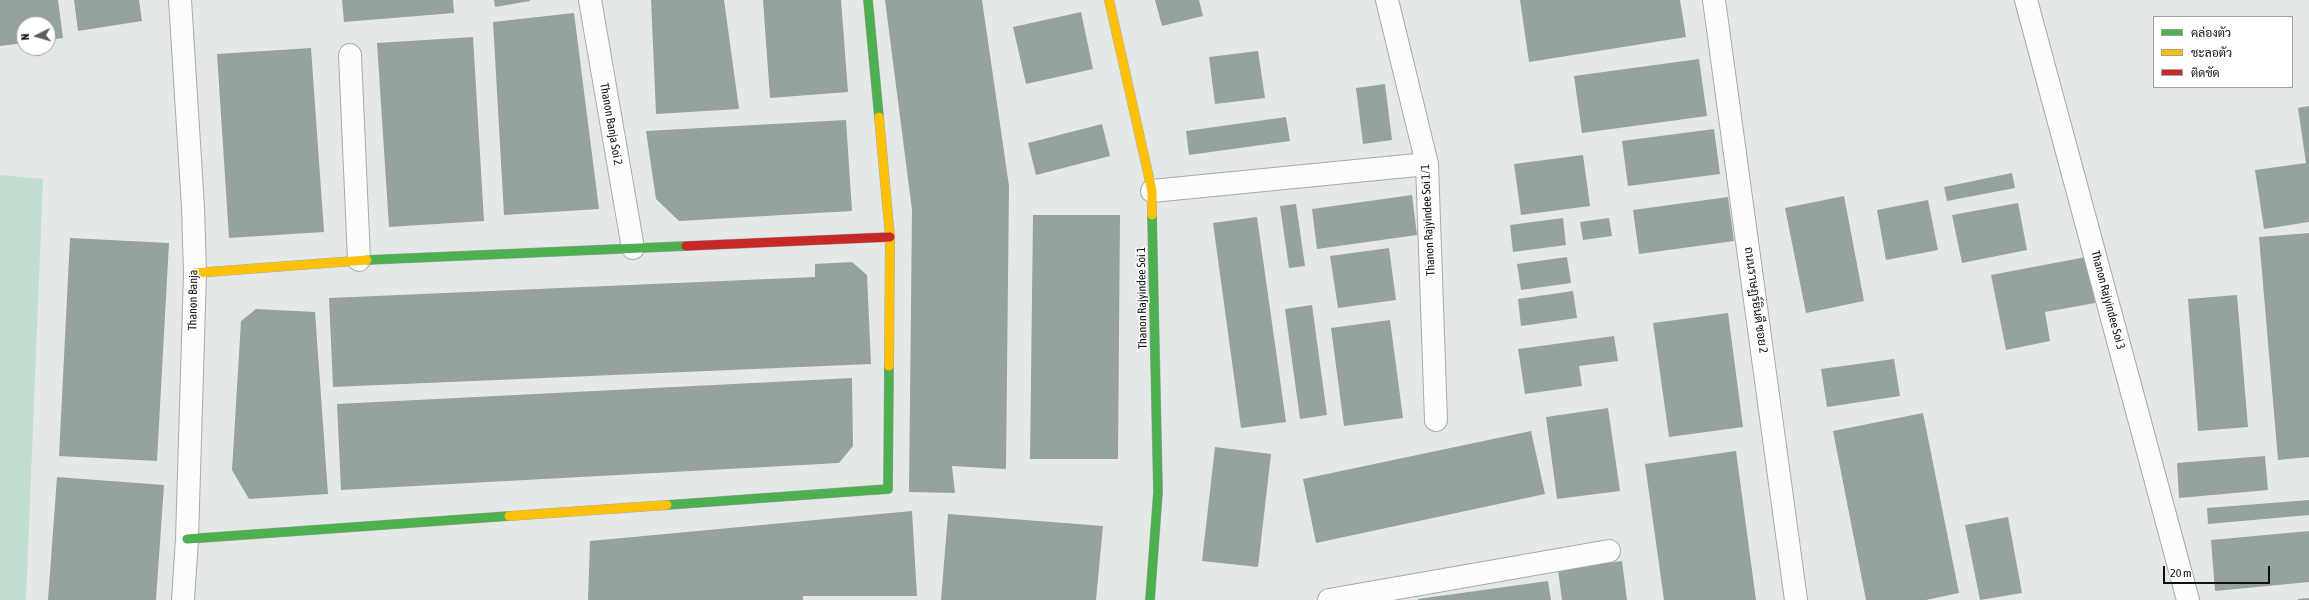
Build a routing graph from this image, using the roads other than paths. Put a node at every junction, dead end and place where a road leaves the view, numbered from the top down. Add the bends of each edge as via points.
1 (180, 0) edge
2 (590, 0) edge
3 (868, 0) edge
4 (1109, 0) edge
5 (1387, 0) edge
6 (1714, 0) edge
7 (2026, 0) edge
8 (350, 56) dead end
9 (1427, 164) junction
10 (1152, 191) junction
11 (890, 237) junction
12 (633, 248) junction
13 (359, 260) junction
14 (194, 273) junction
15 (1436, 420) dead end
16 (187, 539) junction
17 (1610, 551) dead end
18 (183, 600) edge
19 (1150, 600) edge
20 (1329, 600) edge
21 (1796, 600) edge
22 (2188, 600) edge

1 - 14 street, Thanon Banja via 193,207
2 - 12 street, Thanon Banja Soi 2
3 - 11 street
4 - 10 street, Thanon Rajyindee Soi 1
5 - 9 street, Thanon Rajyindee Soi 1/1
6 - 21 street, ถนนราษฏร์ยินดี ซอย 2
7 - 22 street, Thanon Rajyindee Soi 3
8 - 13 street
9 - 10 street
9 - 15 street, Thanon Rajyindee Soi 1/1
10 - 19 street, Thanon Rajyindee Soi 1 via 1158,492
11 - 12 street
11 - 16 street via 888,489
12 - 13 street
13 - 14 street
14 - 16 street, Thanon Banja
16 - 18 street, Thanon Banja
17 - 20 street

